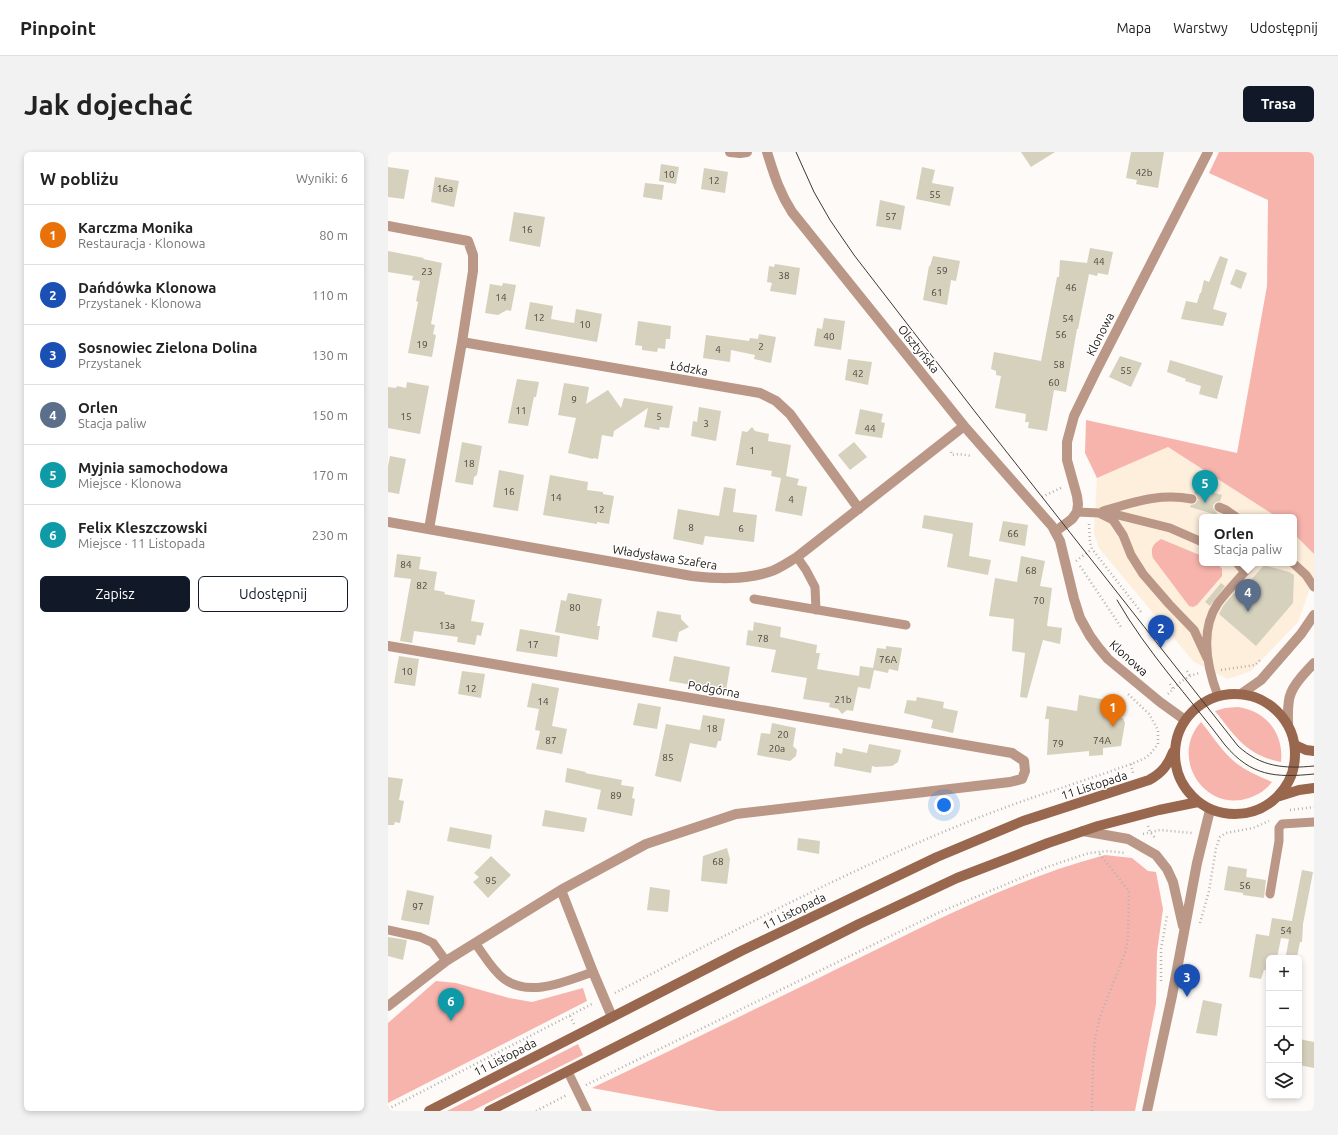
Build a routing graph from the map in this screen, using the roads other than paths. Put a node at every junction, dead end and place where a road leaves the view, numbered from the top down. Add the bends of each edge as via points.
1 (730, 152) edge
2 (747, 152) edge
3 (767, 152) edge
4 (1208, 152) edge
5 (388, 226) edge
6 (462, 342) junction
7 (964, 426) junction
8 (1192, 499) dead end
9 (1219, 507) dead end
10 (859, 509) junction
11 (1077, 512) junction
12 (1099, 513) junction
13 (1232, 514) edge
14 (388, 522) edge
15 (429, 529) junction
16 (1056, 532) junction
17 (1199, 541) edge
18 (797, 557) junction
19 (1065, 559) joint
20 (1240, 566) edge
21 (1250, 566) edge
22 (1296, 566) edge
23 (1245, 572) junction
24 (1314, 587) edge
25 (754, 599) dead end
26 (816, 610) junction
27 (1314, 615) edge
28 (906, 626) dead end
29 (388, 646) edge
30 (1207, 658) junction
31 (1314, 662) edge
32 (1241, 694) junction
33 (1218, 696) junction
34 (1185, 720) junction
35 (1288, 724) junction
36 (1295, 745) junction
37 (1314, 751) edge
38 (1173, 752) junction
39 (1314, 788) edge
40 (1280, 796) junction
41 (1198, 802) junction
42 (1210, 810) junction
43 (1314, 822) edge
44 (1083, 831) junction
45 (561, 890) junction
46 (1270, 894) dead end
47 (388, 930) edge
48 (1184, 930) junction
49 (475, 943) junction
50 (446, 961) junction
51 (593, 972) junction
52 (388, 1006) edge
53 (612, 1017) junction
54 (568, 1072) junction
55 (428, 1111) edge
56 (489, 1111) edge
57 (587, 1111) edge
58 (1147, 1111) edge

1 - 2 street
3 - 7 street, Olsztyńska via 777,184 792,212
4 - 11 street, Klonowa via 1074,416 1067,442 1067,460 1077,496
5 - 6 street via 468,241 473,255
6 - 10 street, Łódzka via 760,393 776,401 790,414
6 - 15 street
7 - 10 street, Władysława Szafera
7 - 16 street, Olsztyńska
8 - 12 lane via 1177,496 1148,498
9 - 13 lane
10 - 18 street, Władysława Szafera
11 - 12 lane
11 - 16 street
12 - 17 lane via 1170,528
12 - 30 lane via 1113,520 1143,574 1194,630
14 - 15 street, Władysława Szafera
15 - 18 street, Władysława Szafera via 718,580 771,572
16 - 19 street, Olsztyńska
18 - 26 lane via 815,587
19 - 34 street, Klonowa via 1080,618 1090,636 1108,659
20 - 23 lane
21 - 23 lane
22 - 24 lane
23 - 30 lane via 1218,604 1209,622
25 - 26 lane
26 - 28 lane
27 - 32 street via 1261,680
29 - 45 street, Podgórna via 1012,753 1024,760 1025,771 1022,778 1010,782 736,814 646,844
30 - 33 lane
31 - 35 street via 1291,692
32 - 33 main road via 1229,693
32 - 35 main road via 1268,702
33 - 34 main road via 1203,703
34 - 38 main road
35 - 36 main road
36 - 37 main road
36 - 40 main road via 1293,772
38 - 41 main road via 1180,781
38 - 53 main road, 11 Listopada via 1167,766 1149,780 1023,821 937,857 741,951
39 - 40 main road
40 - 42 main road via 1258,810 1244,813 1224,814
41 - 42 main road
41 - 44 main road
42 - 48 street
43 - 46 lane via 1282,824 1279,828
44 - 48 street via 1128,839 1156,855 1172,882
44 - 54 main road via 957,878 859,924
45 - 49 street
45 - 51 street
47 - 50 lane via 420,937 433,943
48 - 58 street
49 - 50 street
49 - 51 lane via 494,969 515,985 528,988 542,987
50 - 52 street
51 - 53 street
53 - 55 main road, 11 Listopada
54 - 56 main road
54 - 57 lane

